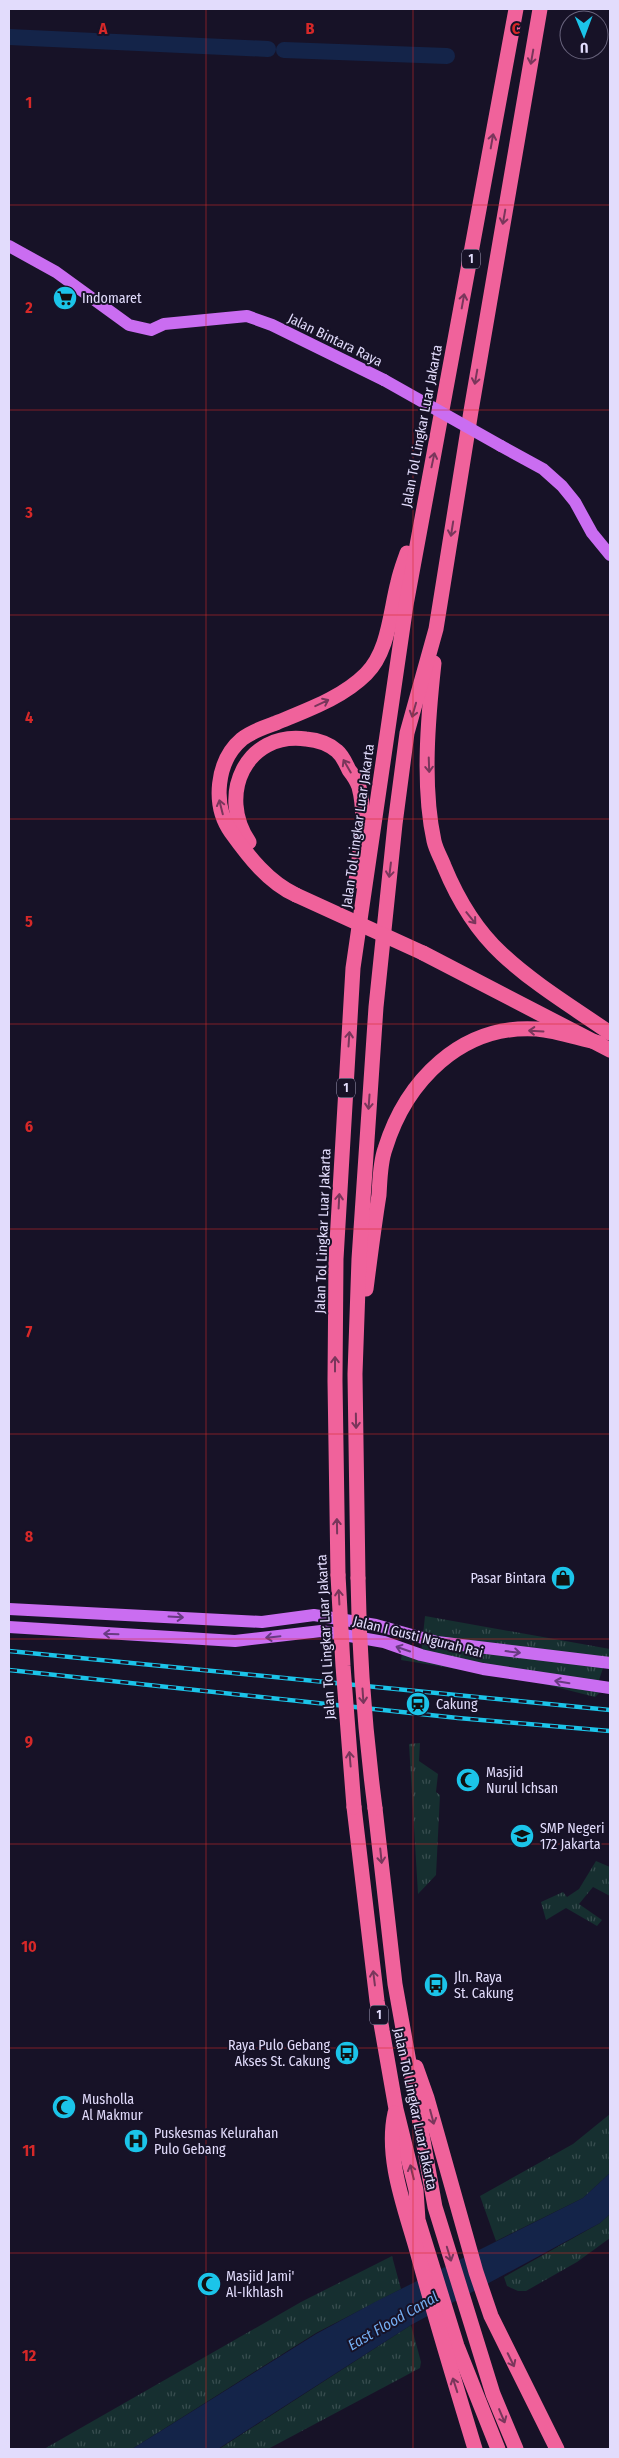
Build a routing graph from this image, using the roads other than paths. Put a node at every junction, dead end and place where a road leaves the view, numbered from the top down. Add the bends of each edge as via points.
1 (516, 9) edge
2 (540, 9) edge
3 (9, 246) edge
4 (423, 508) junction
5 (610, 555) edge
6 (436, 629) junction
7 (302, 893) junction
8 (357, 947) junction
9 (608, 1042) edge
10 (355, 1374) junction
11 (9, 1609) edge
12 (9, 1627) edge
13 (610, 1663) edge
14 (610, 1688) edge
15 (404, 2038) junction
16 (396, 2109) junction
17 (450, 2349) junction
18 (475, 2449) edge
19 (498, 2449) edge
20 (516, 2449) edge
21 (557, 2449) edge

4 -> 1 highway, Jalan Tol Lingkar Luar Jakarta / 1
2 -> 6 highway, Jalan Tol Lingkar Luar Jakarta / 1 via 470,411
3 - 5 main road, Jalan Bintara Raya, bridge via 56,272 129,325 151,330 164,324 247,316 384,380 543,469 575,502 592,533
7 -> 4 highway via 283,889 261,869 227,826 219,804 219,784 226,760 246,737 352,687 367,673 384,643 398,580
4 - 8 highway, Jalan Tol Lingkar Luar Jakarta / 1
6 -> 9 highway via 428,726 434,842 464,910 501,953
6 -> 10 highway, Jalan Tol Lingkar Luar Jakarta / 1 via 407,733 387,892 358,1259
8 -> 7 highway via 350,938 362,827 358,784 337,751 318,740 293,736 267,746 250,760 237,781 235,807 242,832 259,857
7 - 9 highway, bridge via 428,950
16 -> 8 highway, Jalan Tol Lingkar Luar Jakarta / 1, bridge via 377,2001 354,1808 338,1575 336,1259
9 -> 10 highway via 537,1029 499,1032 467,1043 441,1058 420,1081 400,1114 384,1151
10 -> 15 highway, Jalan Tol Lingkar Luar Jakarta / 1, bridge via 359,1636 365,1728
11 -> 13 main road, Jalan I Gusti Ngurah Rai via 262,1622 314,1615 376,1625 437,1642
14 -> 12 main road, Jalan I Gusti Ngurah Rai via 483,1669 422,1655 384,1642 321,1631 234,1641
15 -> 20 highway, Jalan Tol Lingkar Luar Jakarta / 1 via 435,2207 493,2394
15 -> 21 highway via 421,2077 491,2316
17 -> 16 highway, Jalan Tol Lingkar Luar Jakarta / 1 via 418,2220 416,2190
16 - 17 highway via 392,2148 407,2221
18 -> 17 highway
17 - 19 highway, Jalan Tol Lingkar Luar Jakarta / 1

